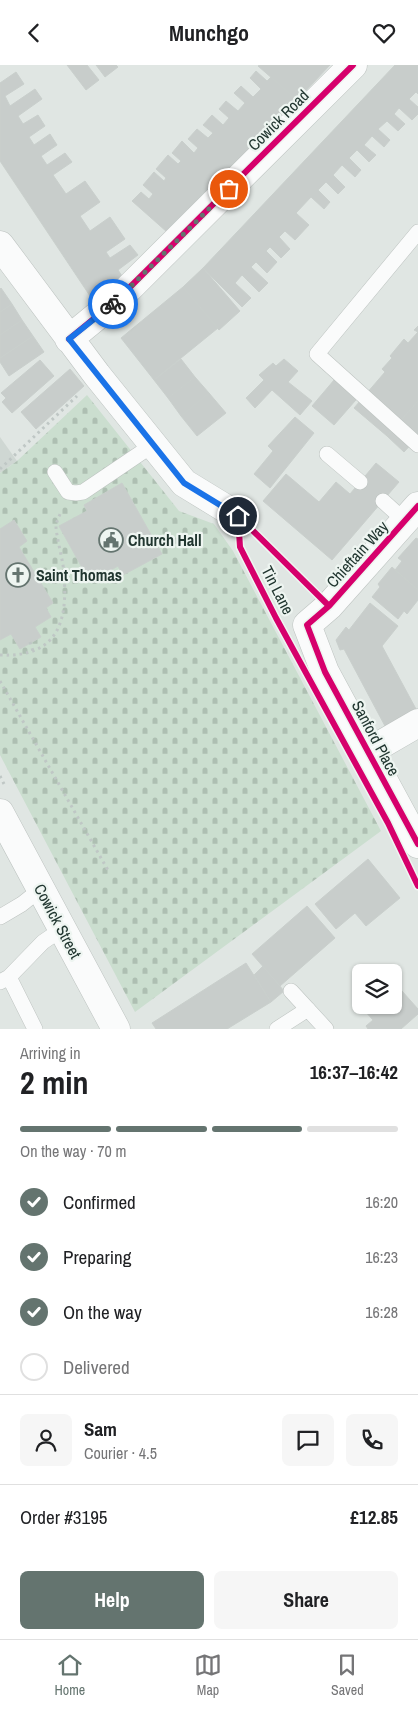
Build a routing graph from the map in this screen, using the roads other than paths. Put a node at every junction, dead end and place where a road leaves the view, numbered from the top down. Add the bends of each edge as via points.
1 (353, 65) edge
2 (418, 231) edge
3 (0, 245) edge
4 (69, 339) junction
5 (154, 444) junction
6 (418, 445) edge
7 (327, 454) dead end
8 (55, 472) dead end
9 (360, 482) dead end
10 (383, 501) dead end
11 (411, 513) edge
12 (238, 516) dead end
13 (325, 672) joint
14 (418, 723) edge
15 (368, 752) junction
16 (0, 813) edge
17 (418, 844) edge
18 (42, 888) junction
19 (0, 917) edge
20 (62, 929) junction
21 (4, 979) edge
22 (291, 991) dead end
23 (308, 1009) junction
24 (36, 1029) edge
25 (116, 1029) edge
26 (277, 1029) edge
27 (326, 1029) edge

1 - 4 street, Cowick Road via 119,299
2 - 6 lane via 317,353
3 - 4 street
4 - 5 street
5 - 8 lane via 76,493 68,492
5 - 12 street via 184,483
7 - 9 lane
10 - 11 lane
11 - 13 street, Chieftain Way via 336,599 307,625
13 - 15 street, Sanford Place
14 - 15 street
15 - 17 street, Sanford Place
16 - 18 street, Cowick Street
18 - 19 lane
18 - 20 street, Cowick Street
20 - 21 lane via 43,942
20 - 25 street, Cowick Street
21 - 24 lane
22 - 23 lane
23 - 26 lane
23 - 27 lane

